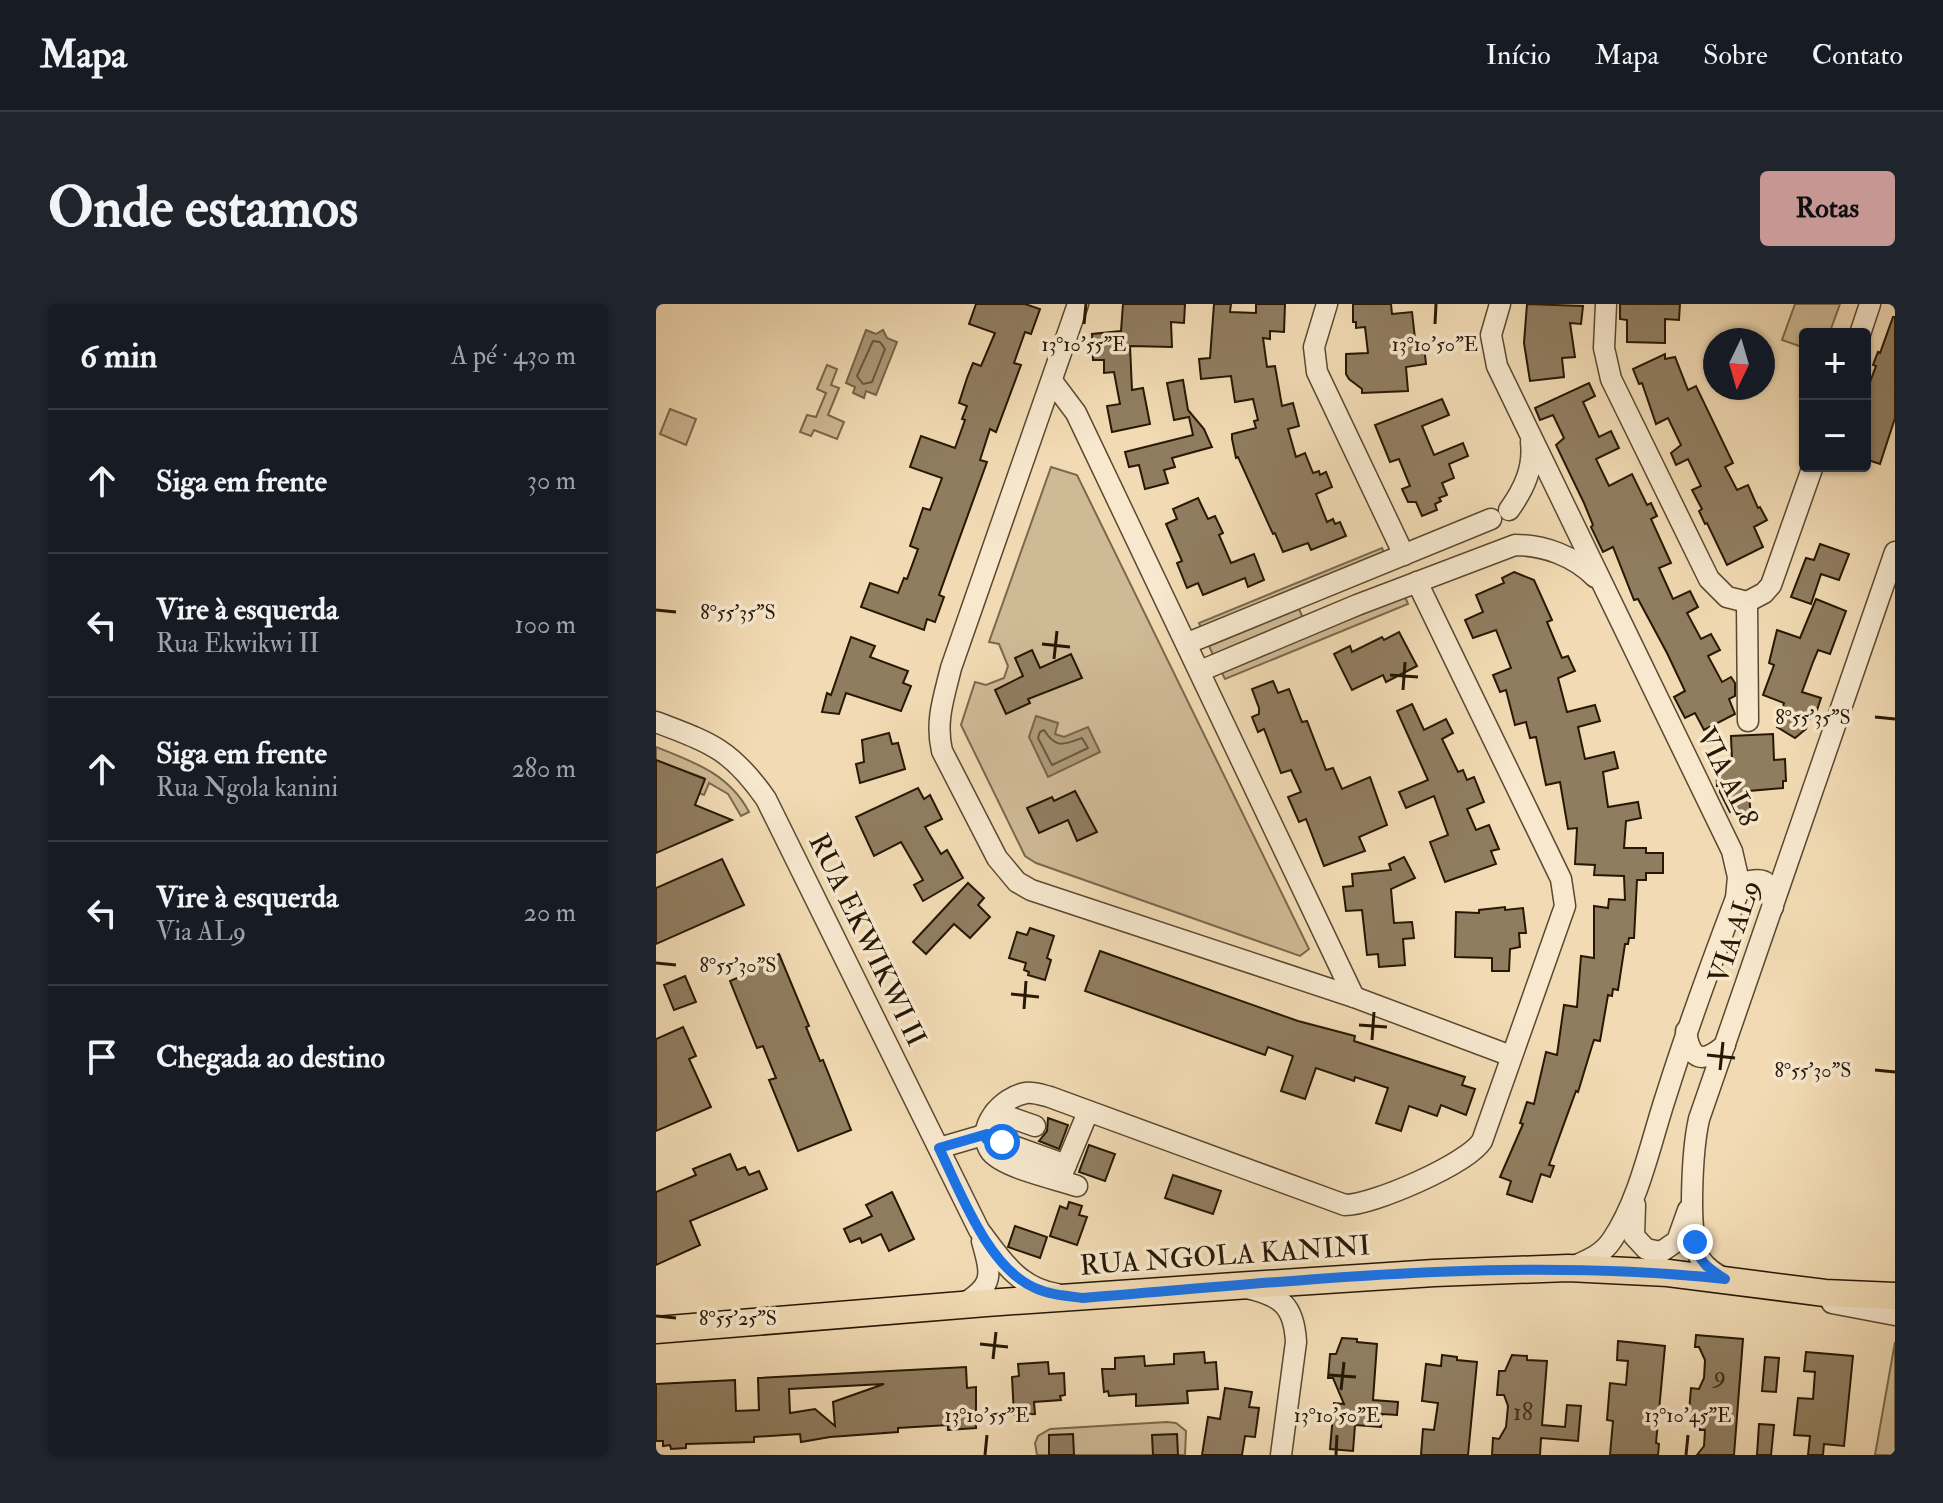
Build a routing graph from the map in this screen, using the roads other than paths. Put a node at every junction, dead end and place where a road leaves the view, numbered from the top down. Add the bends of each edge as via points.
1 (1078, 304) edge
2 (1327, 304) edge
3 (1500, 304) edge
4 (1606, 304) edge
5 (1870, 304) edge
6 (1862, 328) edge
7 (1052, 381) junction
8 (1530, 438) junction
9 (1811, 472) edge
10 (1895, 552) edge
11 (1404, 555) junction
12 (1345, 579) junction
13 (1417, 582) junction
14 (1603, 585) junction
15 (1747, 602) junction
16 (1357, 605) junction
17 (1188, 643) junction
18 (1200, 671) junction
19 (1748, 721) dead end
20 (656, 722) edge
21 (1736, 898) junction
22 (1773, 907) junction
23 (1354, 997) junction
24 (1686, 1031) junction
25 (1725, 1045) junction
26 (1511, 1056) junction
27 (995, 1112) junction
28 (1088, 1112) junction
29 (1035, 1126) dead end
30 (986, 1136) junction
31 (939, 1148) junction
32 (1638, 1182) junction
33 (1693, 1195) junction
34 (979, 1230) junction
35 (1568, 1268) junction
36 (1738, 1281) junction
37 (1235, 1286) junction
38 (1895, 1296) edge
39 (1083, 1298) junction
40 (960, 1305) junction
41 (1895, 1315) edge
42 (656, 1330) edge
43 (1281, 1455) edge

1 - 7 street
2 - 11 street via 1314,347 1317,372
3 - 8 street, VIA AL8 via 1492,349
4 - 15 street via 1604,348 1611,379 1709,579 1727,597
5 - 6 street
7 - 17 street via 1076,413
7 - 23 street via 951,668 939,713 942,751 997,858 1017,882
8 - 11 street via 1529,472 1518,497 1500,514
8 - 14 street, VIA AL8
9 - 15 street via 1771,585
10 - 22 street, VIA AL9
11 - 12 street
12 - 16 street
12 - 17 street
13 - 14 street via 1496,551 1527,545 1575,561
13 - 16 street
13 - 26 street via 1564,894 1565,906
14 - 21 street, VIA AL8 via 1732,851
15 - 19 street
16 - 18 street
17 - 18 street
18 - 23 street
20 - 31 street, RUA EKWIKWI II via 730,755 766,799
21 - 22 street via 1743,883 1756,879 1772,890
21 - 24 street, VIA AL8
22 - 25 street, VIA AL9
23 - 26 street
24 - 25 street via 1688,1047 1701,1058 1712,1057
24 - 32 street, VIA AL8
25 - 33 street, VIA AL9 via 1694,1141
26 - 28 street via 1477,1149 1359,1205 1332,1201
27 - 28 street via 1011,1097 1030,1092
27 - 29 street
27 - 30 street
28 - 30 street via 1068,1177
30 - 31 street
31 - 34 street, RUA EKWIKWI II
32 - 33 street via 1634,1236 1646,1249 1661,1252 1677,1241
32 - 35 street, VIA AL8 via 1610,1243 1596,1257
33 - 36 street, VIA AL9 via 1696,1252 1707,1268
34 - 39 street, RUA EKWIKWI II via 1019,1279 1049,1293
34 - 40 street, RUA EKWIKWI II via 989,1278 980,1293
35 - 36 main road, RUA NGOLA KANINI
35 - 37 main road, RUA NGOLA KANINI
36 - 38 main road, RUA NGOLA KANINI
36 - 41 street, RUA NGOLA KANINI
37 - 39 main road, RUA NGOLA KANINI
37 - 43 street via 1278,1299 1292,1315 1296,1342
39 - 40 main road, RUA NGOLA KANINI
40 - 42 main road, RUA NGOLA KANINI

